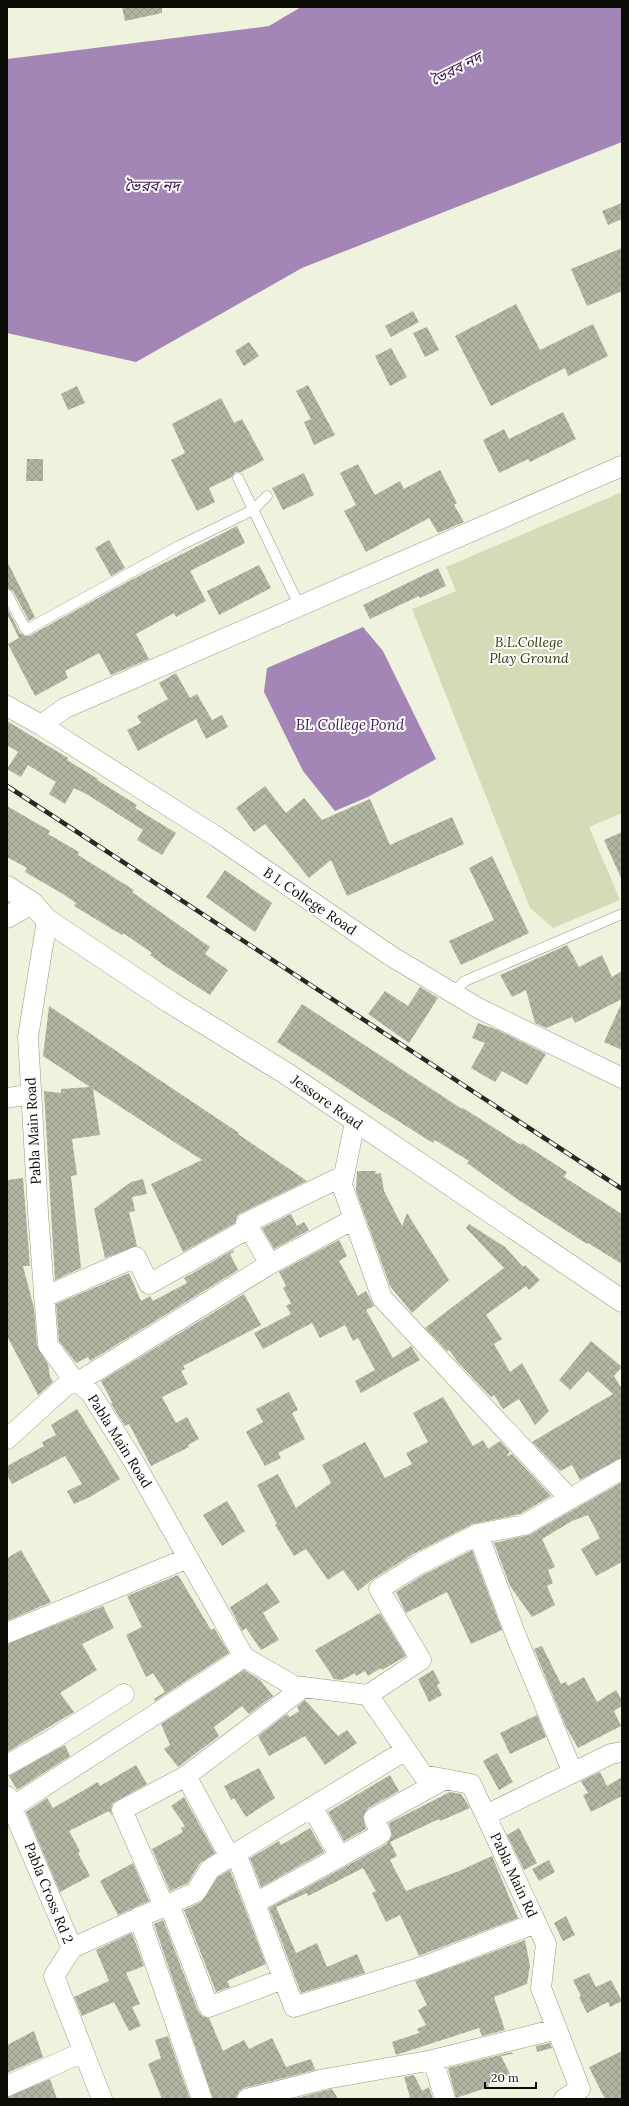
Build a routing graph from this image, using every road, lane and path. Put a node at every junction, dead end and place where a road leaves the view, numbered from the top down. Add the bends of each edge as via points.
1 (622, 466) edge
2 (238, 478) dead end
3 (267, 496) dead end
4 (253, 510) junction
5 (7, 594) edge
6 (299, 605) junction
7 (7, 706) edge
8 (41, 725) junction
9 (7, 887) edge
10 (32, 903) junction
11 (622, 914) edge
12 (7, 917) edge
13 (47, 920) junction
14 (452, 993) junction
15 (622, 1078) edge
16 (31, 1094) junction
17 (7, 1098) edge
18 (355, 1122) junction
19 (343, 1176) junction
20 (354, 1220) junction
21 (249, 1228) junction
22 (270, 1264) junction
23 (44, 1298) junction
24 (622, 1301) edge
25 (75, 1381) junction
26 (7, 1439) edge
27 (622, 1469) edge
28 (569, 1498) junction
29 (478, 1534) junction
30 (188, 1558) junction
31 (7, 1633) edge
32 (244, 1657) junction
33 (304, 1687) junction
34 (124, 1694) dead end
35 (368, 1695) junction
36 (406, 1750) junction
37 (622, 1752) edge
38 (7, 1765) edge
39 (573, 1773) junction
40 (186, 1776) junction
41 (445, 1779) junction
42 (10, 1802) edge
43 (312, 1807) junction
44 (486, 1815) junction
45 (233, 1855) junction
46 (340, 1857) junction
47 (255, 1903) junction
48 (166, 1905) junction
49 (139, 1917) junction
50 (536, 1923) junction
51 (72, 1948) junction
52 (283, 1979) junction
53 (557, 2029) junction
54 (83, 2052) junction
55 (433, 2060) junction
56 (7, 2086) edge
57 (102, 2099) edge
58 (202, 2099) edge
59 (247, 2099) edge
60 (445, 2099) edge
61 (564, 2099) edge

1 - 6 street
2 - 4 lane
3 - 4 lane
4 - 5 lane via 179,546 26,630
4 - 6 lane
6 - 8 street via 65,708
7 - 8 street, B L College Road
8 - 14 street, B L College Road via 217,837 391,956
9 - 10 highway, Jessore Road
10 - 12 highway
10 - 13 highway, Jessore Road
11 - 14 lane via 464,981
13 - 16 street, Pabla Main Road via 28,1037
13 - 18 highway, Jessore Road via 170,1002 287,1074
14 - 15 street, B L College Road
16 - 17 street
16 - 23 street, Pabla Main Road
18 - 19 street
18 - 24 highway, Jessore Road
19 - 20 street via 342,1185
19 - 21 street via 246,1223
20 - 22 street
20 - 28 street via 382,1298
21 - 22 street
21 - 23 street via 149,1284 136,1257
22 - 25 street
23 - 25 street, Pabla Main Road via 48,1345
25 - 26 street
25 - 30 street, Pabla Main Road via 94,1398 134,1462
27 - 28 street
28 - 29 street via 524,1525
29 - 35 street via 419,1564 379,1589 420,1660
29 - 39 street via 516,1636
30 - 31 street
30 - 32 street, Pabla Main Road
32 - 33 street via 294,1686
32 - 42 street
33 - 35 street
33 - 40 street
34 - 38 street
35 - 36 street, Pabla Main Rd
36 - 41 street, Pabla Main Rd via 423,1775
36 - 43 street
37 - 39 street via 611,1754
39 - 44 street
40 - 45 street
40 - 48 street via 122,1810
41 - 44 street, Pabla Main Rd via 471,1784
41 - 46 street via 374,1818 381,1834
42 - 51 street, Pabla Cross Rd 2
43 - 45 street
43 - 46 street
44 - 50 street, Pabla Main Rd
45 - 47 street
45 - 48 street via 210,1869 196,1892
46 - 47 street
47 - 52 street
48 - 49 street
48 - 52 street via 210,2007
49 - 51 street
49 - 58 street
50 - 52 street via 425,1966 294,2007
50 - 53 street, Pabla Main Rd via 546,1944 541,1988
51 - 54 street, Pabla Cross Rd 2 via 54,1976
53 - 55 street
53 - 61 street, Pabla Main Rd via 580,2089
54 - 56 street
54 - 57 street, Pabla Cross Rd 2
55 - 59 street via 325,2079
55 - 60 street

